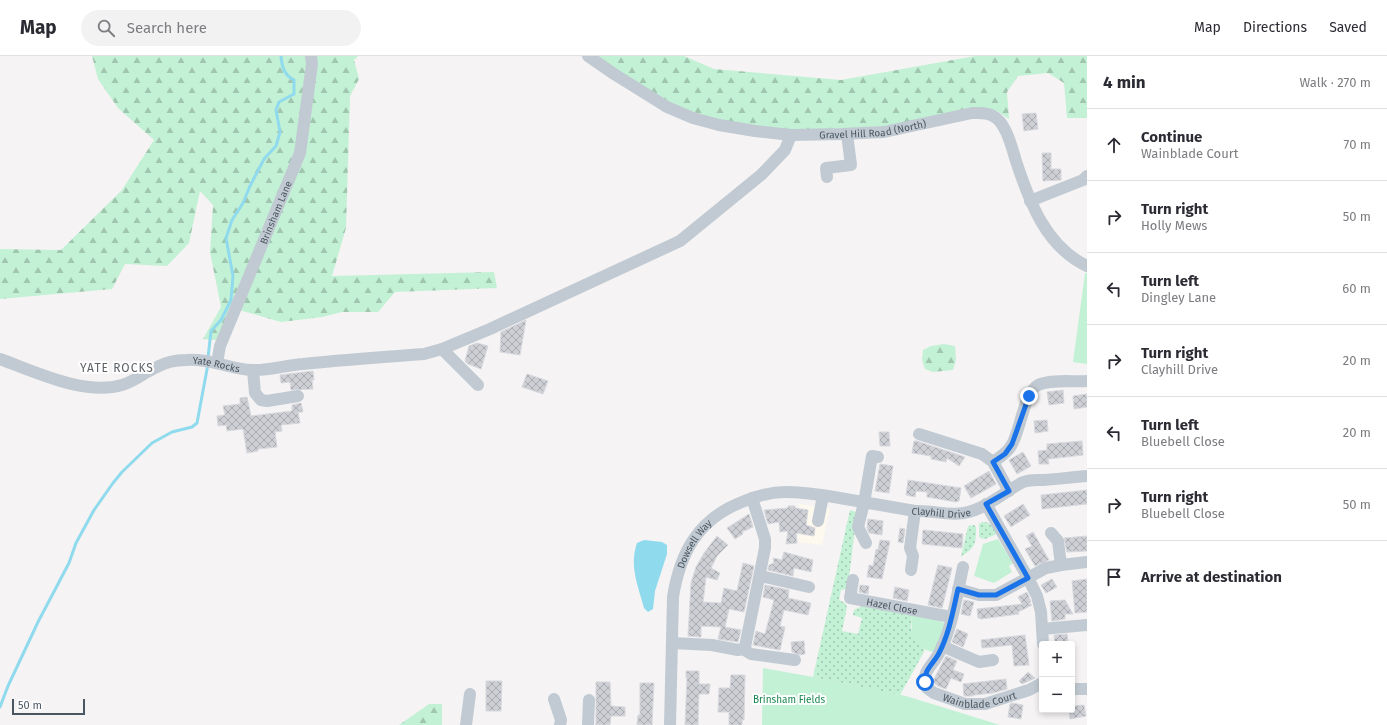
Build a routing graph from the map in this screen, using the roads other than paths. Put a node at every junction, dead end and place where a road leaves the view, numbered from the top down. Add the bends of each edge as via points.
1 (311, 56) edge
2 (588, 56) edge
3 (847, 134) junction
4 (791, 135) junction
5 (1087, 176) edge
6 (827, 177) dead end
7 (1030, 201) junction
8 (1087, 266) edge
9 (442, 349) junction
10 (0, 359) edge
11 (217, 363) junction
12 (253, 370) junction
13 (1087, 381) edge
14 (478, 385) dead end
15 (298, 396) dead end
16 (919, 434) dead end
17 (878, 457) dead end
18 (993, 462) junction
19 (1087, 476) edge
20 (1009, 491) junction
21 (822, 496) junction
22 (752, 498) junction
23 (862, 502) junction
24 (986, 504) junction
25 (915, 511) junction
26 (818, 521) dead end
27 (1051, 533) dead end
28 (866, 543) dead end
29 (1087, 562) edge
30 (1061, 565) junction
31 (964, 567) dead end
32 (911, 570) dead end
33 (760, 576) junction
34 (1028, 578) junction
35 (853, 580) dead end
36 (809, 587) dead end
37 (958, 589) junction
38 (951, 617) junction
39 (1087, 625) edge
40 (1042, 629) junction
41 (1043, 641) edge
42 (672, 643) junction
43 (942, 646) junction
44 (743, 649) junction
45 (795, 660) dead end
46 (993, 660) dead end
47 (1039, 685) edge
48 (1075, 689) edge
49 (1087, 689) edge
50 (470, 694) dead end
51 (554, 699) dead end
52 (589, 700) dead end
53 (466, 725) edge
54 (560, 725) edge
55 (588, 725) edge
56 (670, 725) edge

1 - 11 street, Brinsham Lane via 300,153 220,346
2 - 4 street, Gravel Hill Road (North) via 667,107 693,118 719,125
3 - 4 street, Gravel Hill Road (North)
3 - 6 street via 851,165 826,168
3 - 7 street, Gravel Hill Road (North) via 884,132 972,113 993,116 1004,128
4 - 9 street, Yate Rocks via 785,150 761,175 680,241
5 - 7 street via 1083,180
7 - 8 street, Gravel Hill Road (North) via 1055,243 1073,259
9 - 12 street, Yate Rocks via 424,354
9 - 14 street
10 - 11 street, Yate Rocks via 89,388 122,386 172,361
11 - 12 street, Yate Rocks
12 - 15 street via 255,393 260,400
13 - 18 street via 1048,382 1037,385 1029,396 1012,444 1005,454
16 - 18 street via 972,450
17 - 23 street via 872,456
18 - 20 street
19 - 20 street, Clayhill Drive via 1034,479
20 - 24 street, Clayhill Drive
21 - 22 street, Dowsell Way via 786,492
21 - 23 street, Dowsell Way
21 - 26 street
22 - 33 street via 765,539
22 - 42 street, Dowsell Way via 730,506 716,515 703,527 687,551 680,566 673,598
23 - 25 street, Clayhill Drive
23 - 28 street via 858,527
24 - 25 street, Clayhill Drive via 964,513
24 - 34 street
25 - 32 street via 910,548 913,556
27 - 30 street via 1058,541
29 - 30 street
30 - 34 street via 1046,568
31 - 37 street, Wainblade Court
33 - 36 street
33 - 44 street
34 - 37 street via 996,595 979,595
34 - 40 street via 1037,596
35 - 38 street, Hazel Close via 850,598 852,604
37 - 38 street, Wainblade Court
38 - 43 street, Wainblade Court
39 - 40 street
40 - 41 street
42 - 44 street
42 - 56 street, Dowsell Way
43 - 46 street via 980,662
43 - 47 street, Wainblade Court via 925,675 927,688 934,693 965,704 985,704
44 - 45 street via 751,654
48 - 49 street
50 - 53 street
51 - 54 street via 561,720
52 - 55 street

